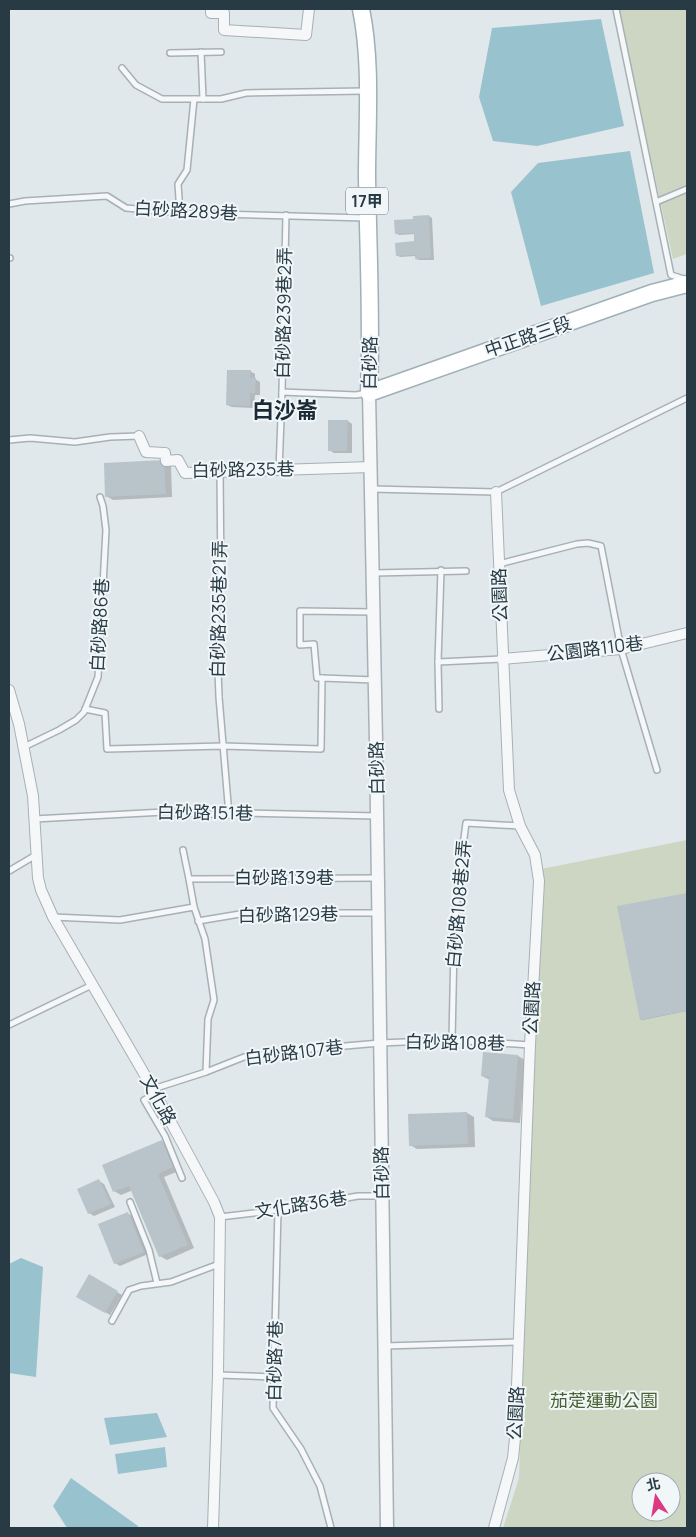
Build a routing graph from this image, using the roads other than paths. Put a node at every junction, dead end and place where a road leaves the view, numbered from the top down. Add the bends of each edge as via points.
1 (211, 9) edge
2 (309, 9) edge
3 (361, 9) edge
4 (616, 9) edge
5 (201, 52) junction
6 (221, 52) dead end
7 (170, 53) dead end
8 (122, 68) dead end
9 (367, 91) junction
10 (194, 99) junction
11 (203, 99) junction
12 (687, 189) edge
13 (656, 202) junction
14 (9, 204) edge
15 (180, 213) junction
16 (286, 216) junction
17 (368, 218) junction
18 (687, 282) edge
19 (282, 392) junction
20 (369, 393) junction
21 (687, 398) edge
22 (139, 436) joint
23 (9, 440) edge
24 (371, 467) junction
25 (279, 471) junction
26 (220, 472) junction
27 (372, 489) junction
28 (496, 492) junction
29 (100, 497) dead end
30 (499, 564) junction
31 (441, 570) junction
32 (466, 571) dead end
33 (373, 573) junction
34 (374, 612) junction
35 (687, 633) edge
36 (621, 649) junction
37 (502, 659) junction
38 (438, 662) junction
39 (322, 678) junction
40 (375, 680) junction
41 (9, 690) edge
42 (85, 709) junction
43 (439, 709) dead end
44 (223, 746) junction
45 (24, 748) junction
46 (657, 770) dead end
47 (229, 815) junction
48 (377, 816) junction
49 (34, 819) junction
50 (520, 826) junction
51 (183, 850) dead end
52 (36, 855) junction
53 (9, 871) edge
54 (190, 878) junction
55 (378, 878) junction
56 (194, 907) junction
57 (378, 913) junction
58 (53, 917) junction
59 (198, 921) junction
60 (92, 984) junction
61 (9, 1025) edge
62 (452, 1040) junction
63 (380, 1043) junction
64 (530, 1045) junction
65 (206, 1072) junction
66 (154, 1091) junction
67 (182, 1178) dead end
68 (383, 1196) junction
69 (130, 1202) dead end
70 (278, 1210) junction
71 (220, 1217) junction
72 (220, 1264) junction
73 (157, 1283) junction
74 (112, 1321) dead end
75 (519, 1342) junction
76 (385, 1346) junction
77 (218, 1375) junction
78 (274, 1377) junction
79 (213, 1528) edge
80 (331, 1528) edge
81 (387, 1528) edge
82 (494, 1528) edge

1 - 2 street via 212,13 224,13 224,30 306,35
3 - 9 main road, 白砂路 / 17甲 via 366,38
4 - 13 lane
5 - 6 lane
5 - 7 lane
5 - 11 lane
8 - 10 lane via 136,85 162,99
9 - 11 lane via 246,92 221,99
9 - 17 main road, 白砂路 / 17甲
10 - 11 lane
10 - 15 lane via 187,170 178,184
12 - 13 lane
13 - 18 lane via 671,275
14 - 15 lane, 白砂路289巷 via 107,196 126,208
15 - 16 lane, 白砂路289巷
16 - 17 lane, 白砂路289巷
16 - 19 lane, 白砂路239巷2弄
17 - 20 main road, 白砂路 / 17甲
18 - 20 main road, 中正路三段
19 - 20 lane
19 - 25 lane, 白砂路239巷2弄
20 - 24 street, 白砂路
21 - 28 lane
22 - 23 lane via 110,436 75,442 30,438
22 - 26 street, 白砂路235巷 via 146,452 165,453 166,461 178,460 185,474
24 - 25 street, 白砂路235巷
24 - 27 street, 白砂路
25 - 26 street, 白砂路235巷
26 - 44 lane, 白砂路235巷21弄 via 221,583 216,619
27 - 28 lane
27 - 33 street, 白砂路
28 - 30 street, 公園路
29 - 42 lane, 白砂路86巷 via 106,530 98,677
30 - 36 lane via 577,544 602,546
30 - 37 street, 公園路
31 - 32 lane
31 - 33 lane
31 - 38 lane
33 - 34 street, 白砂路
34 - 39 lane via 300,611 300,646 314,644 317,678
34 - 40 street, 白砂路
35 - 36 street, 公園路110巷
36 - 37 street, 公園路110巷
36 - 46 lane
37 - 38 lane
37 - 50 street, 公園路 via 508,790
38 - 43 lane
39 - 40 lane
39 - 44 lane via 321,749
40 - 48 street, 白砂路
41 - 45 street, 文化路
42 - 44 lane via 105,713 107,749
42 - 45 lane, 白砂路86巷 via 76,720
44 - 47 lane, 白砂路235巷21弄
45 - 49 street, 文化路 via 34,796
47 - 48 lane, 白砂路151巷
47 - 49 lane, 白砂路151巷 via 164,812
48 - 55 street, 白砂路
49 - 52 street, 文化路
50 - 62 lane, 白砂路108巷2弄 via 466,823 454,946
50 - 64 street, 公園路 via 536,855 539,880
51 - 54 lane
52 - 53 lane
52 - 58 street, 文化路 via 41,890
54 - 55 lane, 白砂路139巷
54 - 56 lane
55 - 57 street, 白砂路
56 - 58 lane via 120,920
56 - 59 lane
57 - 59 lane, 白砂路129巷 via 240,914
57 - 63 street, 白砂路
58 - 60 street, 文化路
59 - 65 lane via 205,940 214,1000 208,1019
60 - 61 lane
60 - 66 street, 文化路
62 - 63 lane, 白砂路108巷
62 - 64 lane, 白砂路108巷
63 - 65 lane, 白砂路107巷 via 244,1057
63 - 68 street, 白砂路
64 - 75 street, 公園路
65 - 66 lane, 白砂路107巷
66 - 67 lane via 144,1100 165,1136
66 - 71 street, 文化路
68 - 70 lane, 文化路36巷 via 358,1196
68 - 76 street, 白砂路
69 - 73 lane via 149,1250
70 - 71 lane, 文化路36巷
70 - 78 lane, 白砂路7巷
71 - 72 street, 文化路
72 - 73 lane via 170,1282
72 - 77 street, 文化路
73 - 74 lane via 129,1290
75 - 76 lane
75 - 82 street, 公園路 via 513,1458
76 - 81 street, 白砂路
77 - 78 lane
77 - 79 street, 文化路
78 - 80 lane, 白砂路7巷 via 273,1408 301,1449 320,1486

